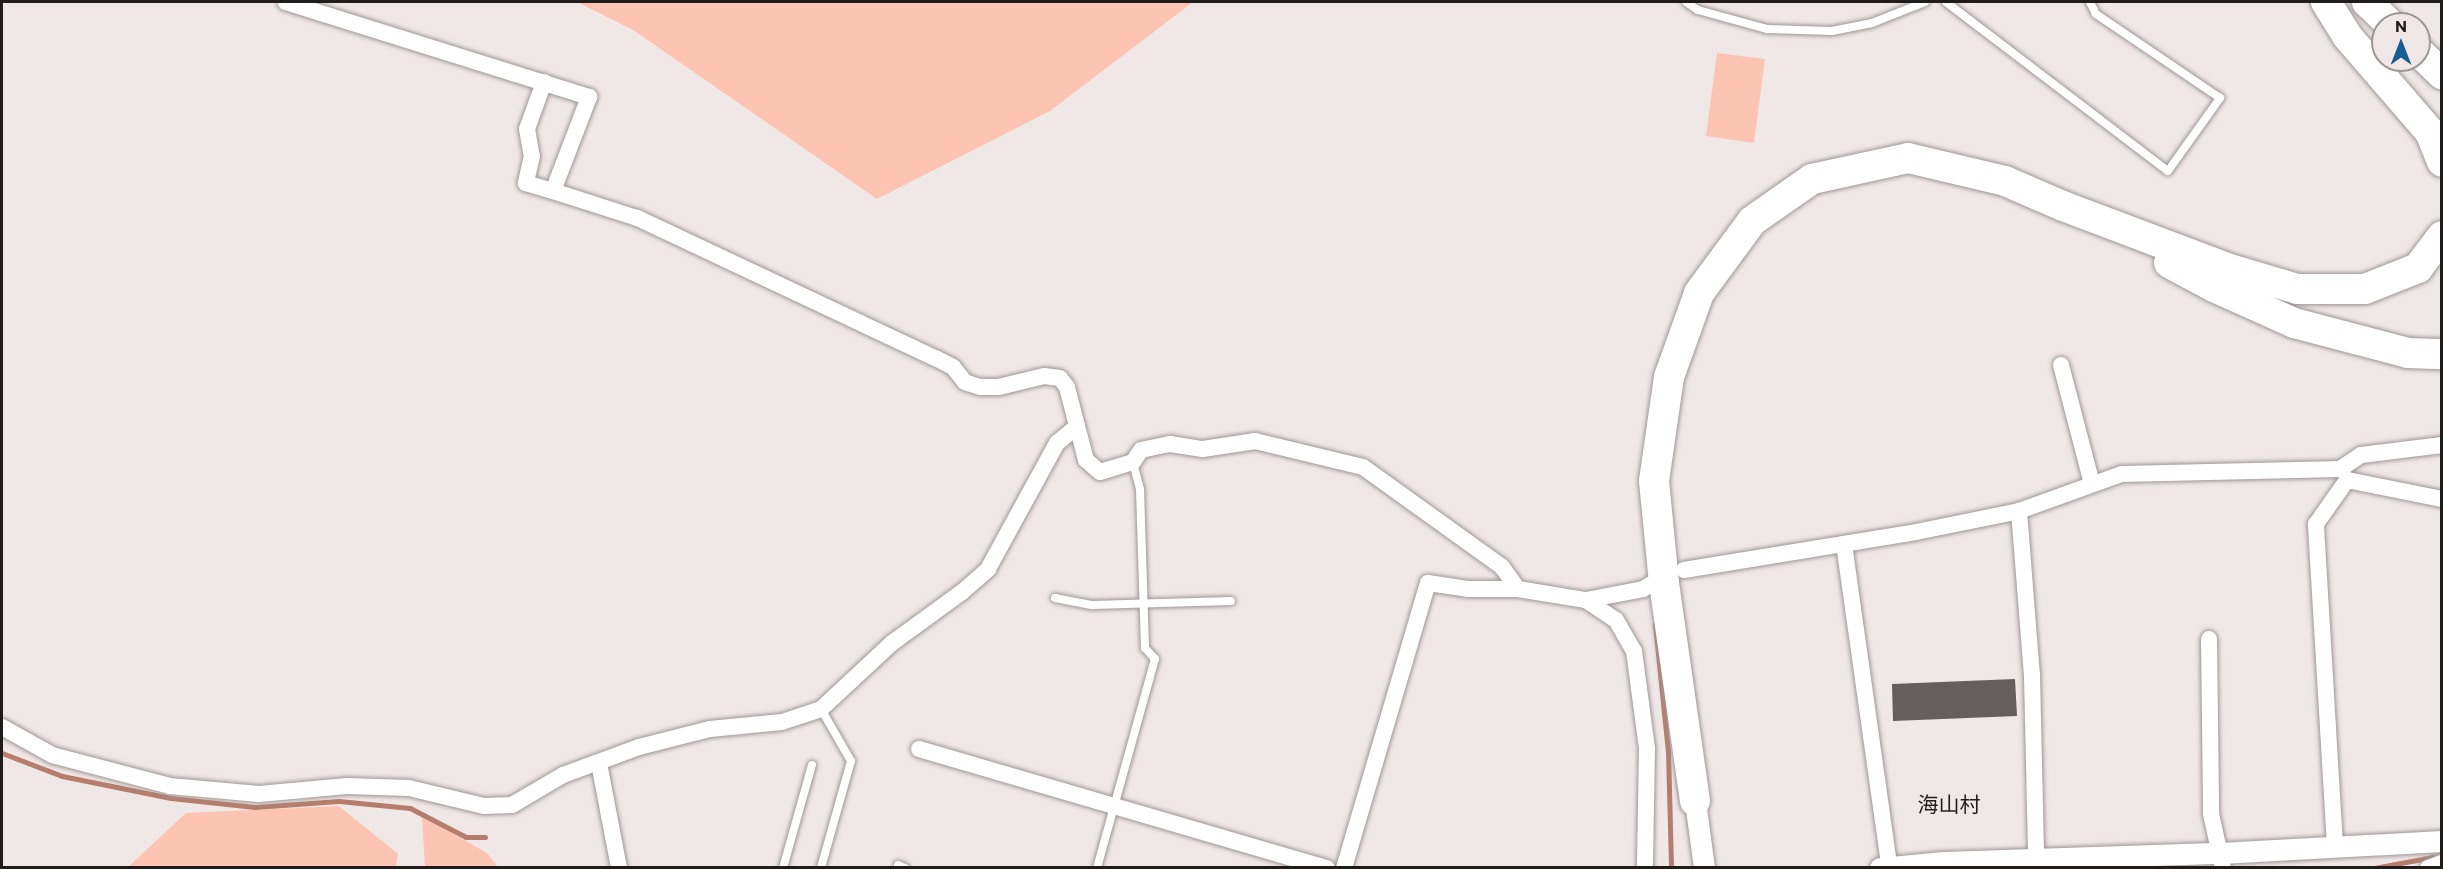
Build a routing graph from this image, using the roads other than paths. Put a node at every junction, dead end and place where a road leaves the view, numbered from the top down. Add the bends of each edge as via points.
1 (286, 2) edge
2 (1686, 2) edge
3 (1925, 2) edge
4 (1946, 2) edge
5 (2090, 2) edge
6 (2326, 2) edge
7 (544, 82) junction
8 (2442, 162) edge
9 (553, 191) junction
10 (2063, 206) junction
11 (2442, 236) edge
12 (2442, 354) edge
13 (2061, 365) dead end
14 (1077, 426) junction
15 (2442, 445) edge
16 (1133, 462) junction
17 (2344, 474) junction
18 (2092, 483) junction
19 (2442, 500) edge
20 (2019, 511) junction
21 (1845, 544) junction
22 (1684, 570) dead end
23 (1650, 585) dead end
24 (1518, 589) junction
25 (1055, 598) dead end
26 (1231, 600) dead end
27 (1586, 600) junction
28 (1143, 604) junction
29 (2209, 639) dead end
30 (821, 709) junction
31 (2, 727) edge
32 (919, 749) dead end
33 (599, 763) junction
34 (812, 765) dead end
35 (1695, 801) joint
36 (1114, 806) junction
37 (2442, 841) edge
38 (2335, 846) junction
39 (2036, 858) junction
40 (2221, 860) edge
41 (2104, 862) edge
42 (2442, 863) edge
43 (1945, 865) edge
44 (619, 867) edge
45 (783, 867) edge
46 (821, 867) edge
47 (1097, 867) edge
48 (1327, 867) edge
49 (1344, 867) edge
50 (1645, 867) edge
51 (1704, 867) edge
52 (1885, 867) edge
53 (2428, 867) edge

1 - 7 street
2 - 3 lane via 1698,10 1767,29 1832,32 1872,23
4 - 5 lane via 2168,171 2220,98 2096,14
6 - 8 highway via 2347,36 2430,132
7 - 9 street via 527,129 532,156 526,183
7 - 9 street via 589,97
9 - 14 street via 637,219 935,358 953,368 965,382 999,387 1044,376 1060,378 1067,387
10 - 11 highway via 2227,268 2297,288 2365,289 2418,268
10 - 12 highway via 2214,287 2294,323 2408,353
10 - 35 highway via 2005,181 1908,158 1812,179 1752,221 1699,293 1669,377 1654,481 1664,583
13 - 18 street
14 - 16 street via 1086,460 1100,472
14 - 30 street via 1057,443 988,569 892,643
15 - 17 street via 2361,455
16 - 24 street via 1142,450 1170,444 1203,449 1255,441 1363,467 1502,567
16 - 28 lane via 1140,489
17 - 18 street via 2122,474
17 - 19 street
17 - 38 street via 2316,524
18 - 20 street
20 - 21 street
20 - 39 street via 2032,675
21 - 22 street
21 - 52 street
23 - 27 street
24 - 27 street
24 - 49 street via 1468,590 1428,583
25 - 28 lane via 1092,605
26 - 28 lane
27 - 50 street via 1616,621 1634,651 1647,748
28 - 36 lane via 1145,648 1155,659
29 - 40 street via 2211,814
30 - 33 street via 782,722 710,729 639,747
30 - 46 lane via 851,761
31 - 33 street via 52,755 170,786 259,794 346,786 409,788 484,806 512,805 563,775
32 - 36 street
33 - 44 street
34 - 45 lane
35 - 51 street
36 - 47 lane
36 - 48 street
37 - 38 street
38 - 40 street
39 - 41 street
39 - 43 street
40 - 41 street
42 - 53 street
43 - 52 street

